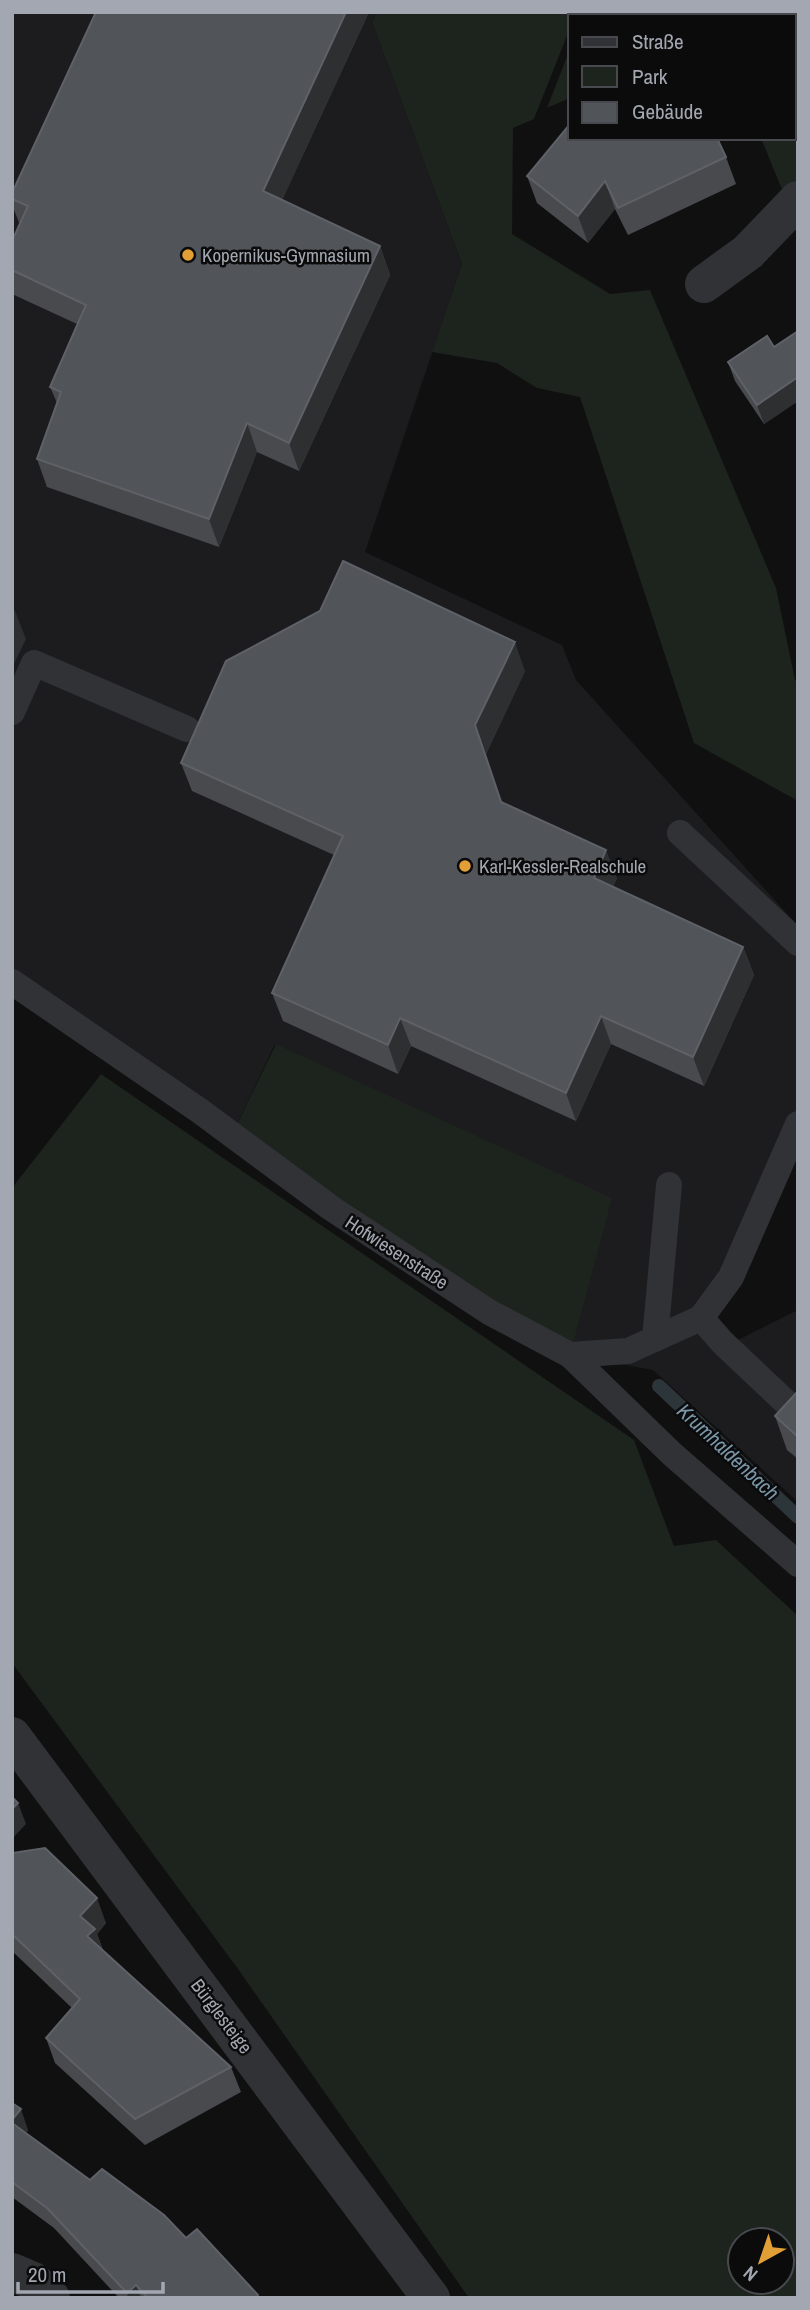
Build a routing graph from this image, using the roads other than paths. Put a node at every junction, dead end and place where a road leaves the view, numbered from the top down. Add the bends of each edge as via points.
1 (798, 200) edge
2 (704, 284) dead end
3 (12, 712) edge
4 (187, 729) dead end
5 (680, 833) dead end
6 (798, 943) edge
7 (12, 982) edge
8 (798, 1124) edge
9 (669, 1185) dead end
10 (701, 1318) junction
11 (655, 1339) junction
12 (570, 1355) junction
13 (793, 1409) edge
14 (798, 1564) edge
15 (12, 1736) edge
16 (12, 2272) edge
17 (51, 2298) edge
18 (431, 2298) edge

1 - 2 street via 748,252
3 - 4 lane via 34,663
5 - 6 lane
7 - 12 lane, Hofwiesenstraße via 200,1111 331,1209 489,1312
8 - 10 lane via 731,1277
9 - 11 lane
10 - 11 lane
10 - 13 lane
11 - 12 lane via 628,1351
12 - 14 lane, Hofwiesenstraße
15 - 18 street, Bürglesteige
16 - 17 street via 33,2281

